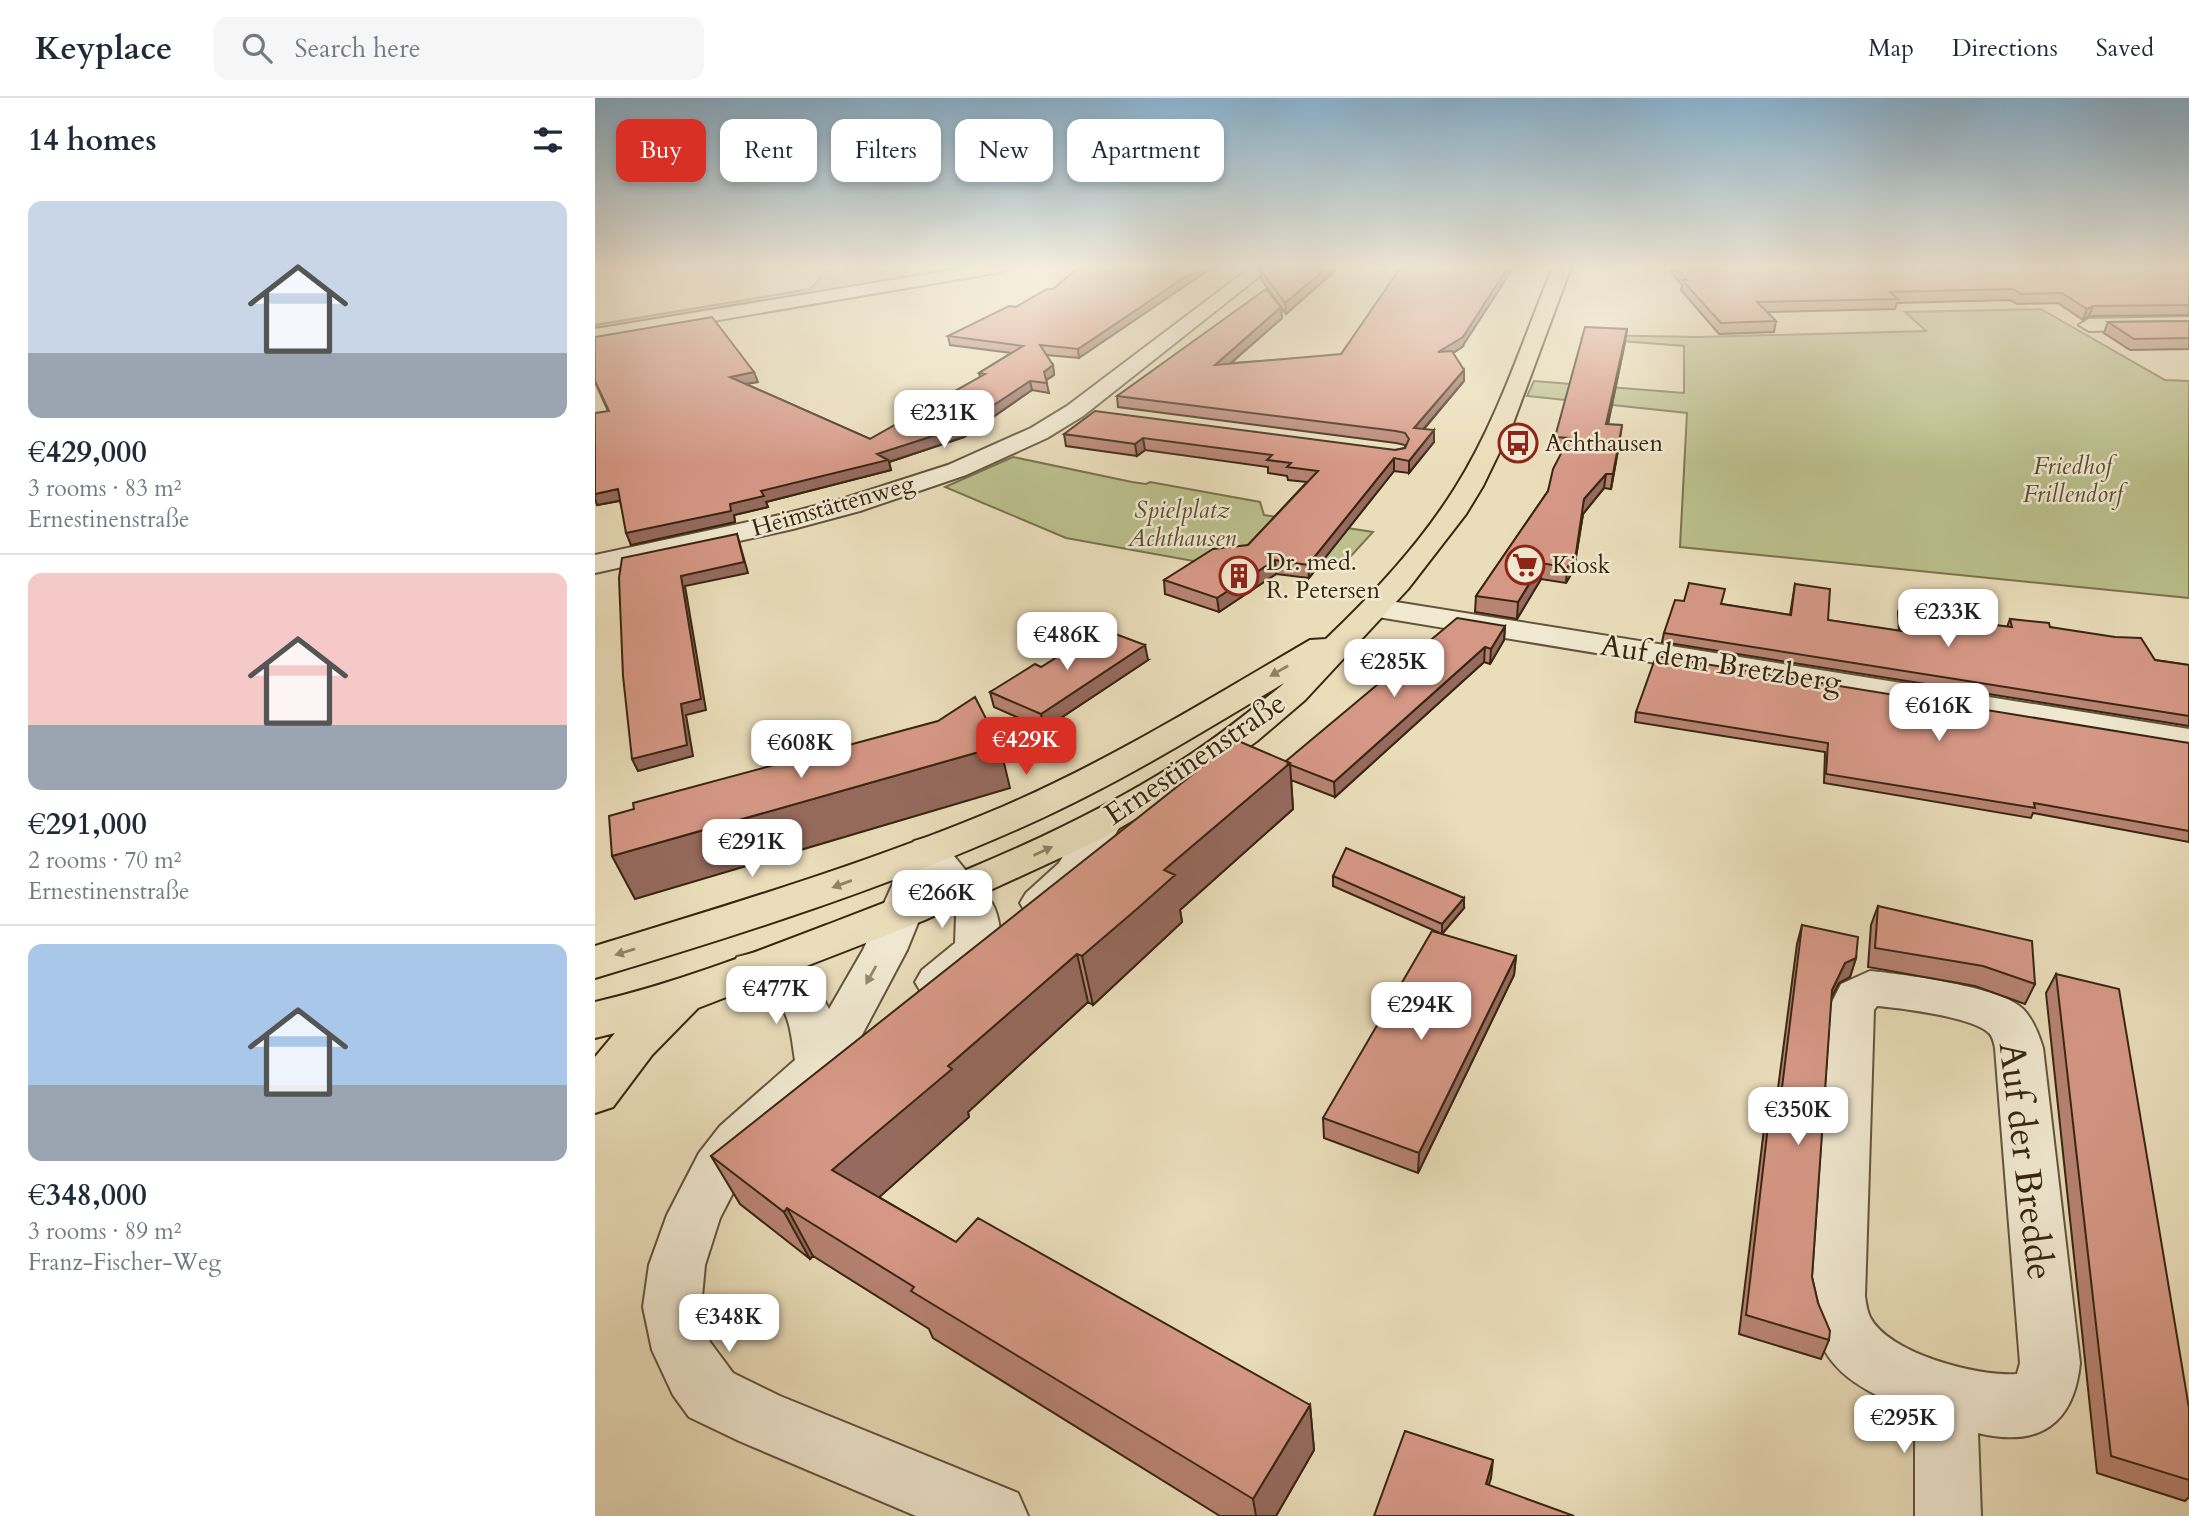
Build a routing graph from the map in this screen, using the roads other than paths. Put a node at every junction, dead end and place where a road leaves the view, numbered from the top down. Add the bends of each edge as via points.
1 (1177, 333) edge
2 (1536, 333) edge
3 (1076, 411) junction
4 (1102, 415) edge
5 (595, 564) edge
6 (1377, 608) junction
7 (2189, 740) edge
8 (1101, 824) junction
9 (928, 850) junction
10 (958, 889) junction
11 (901, 913) junction
12 (977, 949) junction
13 (595, 962) edge
14 (753, 969) junction
15 (686, 994) junction
16 (595, 1020) edge
17 (821, 1066) junction
18 (595, 1093) edge
19 (1946, 1392) junction
20 (995, 1516) edge
21 (1948, 1516) edge

1 - 3 street, Heimstättenweg
2 - 6 main road, Ernestinenstraße via 1477,471 1453,512
3 - 4 street
3 - 5 street, Heimstättenweg via 957,470 851,505
6 - 7 street, Auf dem Bretzberg
6 - 8 main road, Ernestinenstraße via 1294,693 1243,733
6 -> 9 main road, Ernestinenstraße via 1324,645 1146,751 1016,815
10 -> 8 main road, Ernestinenstraße
8 - 12 street via 1074,872 1031,911
9 - 10 street
9 - 11 street
9 -> 13 main road, Ernestinenstraße via 837,886
10 - 11 main road, Ernestinenstraße
10 - 12 street via 977,914
11 - 14 main road, Ernestinenstraße
11 -> 17 street
12 - 17 street via 835,1065
14 - 15 main road, Ernestinenstraße
14 - 17 street via 797,992 811,1020
15 - 16 main road, Ernestinenstraße
15 - 18 main road via 635,1042
17 - 20 street via 738,1141 694,1215 677,1265 672,1307 682,1350 711,1395
19 - 19 street, Auf der Bredde via 1996,1406 2031,1404 2047,1387 2050,1363 2019,1048 2005,1020 1988,1011 1870,988 1857,996 1851,1010 1836,1296 1839,1321 1856,1347 1882,1368
19 - 21 street

